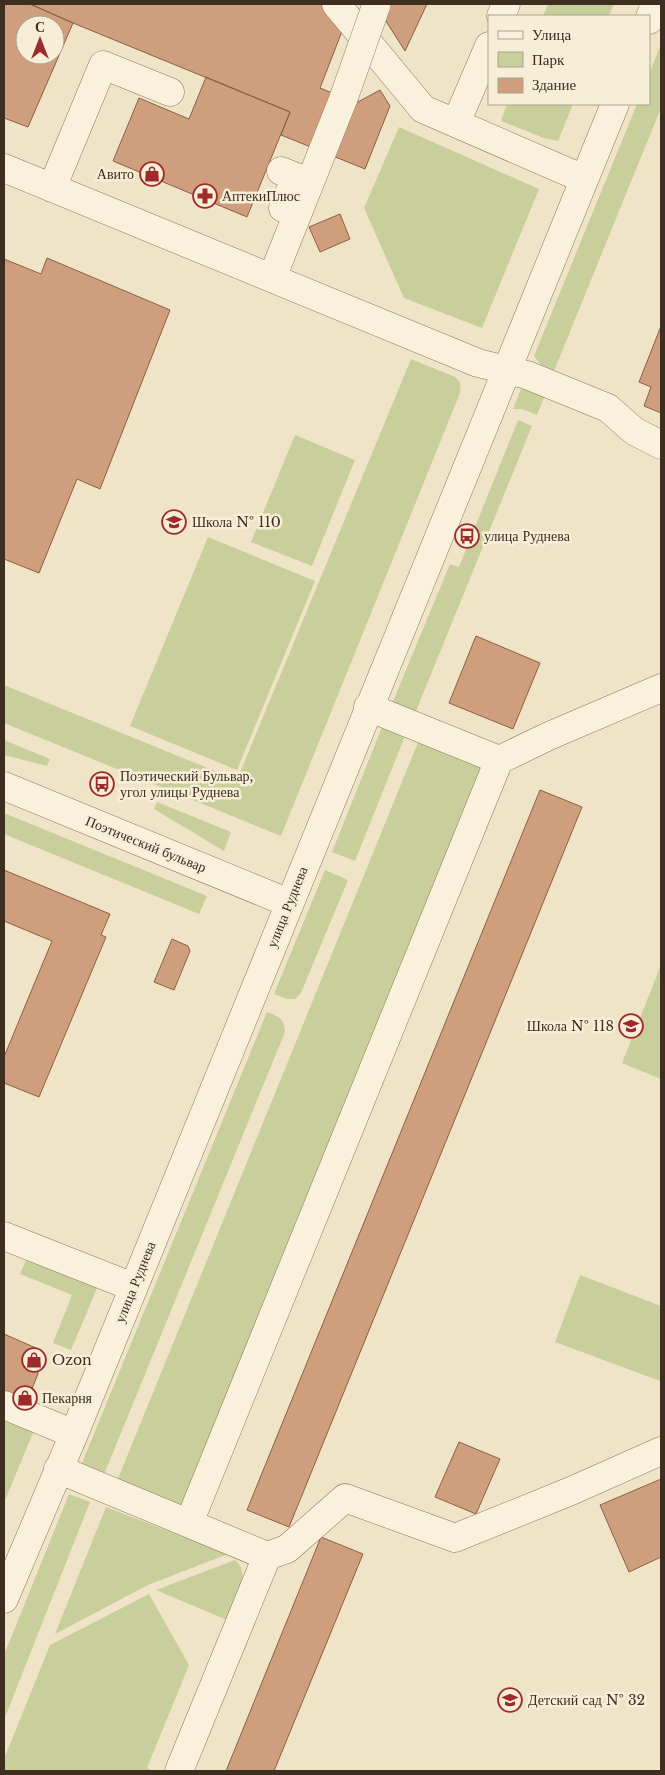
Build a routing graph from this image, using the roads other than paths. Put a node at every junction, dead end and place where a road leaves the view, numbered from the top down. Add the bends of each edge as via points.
1 (336, 4) edge
2 (655, 4) edge
3 (377, 5) edge
4 (650, 17) edge
5 (488, 48) edge
6 (170, 92) dead end
7 (615, 105) edge
8 (456, 123) junction
9 (4, 168) edge
10 (281, 171) dead end
11 (584, 179) junction
12 (52, 188) junction
13 (270, 268) junction
14 (506, 370) junction
15 (661, 445) edge
16 (661, 688) edge
17 (368, 707) junction
18 (499, 760) junction
19 (4, 786) edge
20 (289, 902) junction
21 (4, 1236) edge
22 (133, 1287) junction
23 (4, 1405) edge
24 (74, 1434) junction
25 (661, 1451) edge
26 (58, 1469) junction
27 (190, 1523) junction
28 (267, 1556) junction
29 (4, 1599) edge
30 (179, 1771) edge

1 - 8 street via 423,109
2 - 4 street
3 - 13 street, bridge via 331,132
5 - 8 street
6 - 12 street via 103,64
7 - 11 street, улица Руднева
8 - 11 street
9 - 12 street
10 - 13 street via 296,177
11 - 14 street, улица Руднева
12 - 13 street
13 - 14 street via 478,363
14 - 15 street via 608,408 634,431
14 - 17 street, улица Руднева
16 - 18 street
17 - 18 street
17 - 20 street, улица Руднева
18 - 27 street
19 - 20 street, Поэтический бульвар
20 - 22 street, улица Руднева
21 - 22 street
22 - 24 street, улица Руднева
23 - 24 street
24 - 26 street, улица Руднева
25 - 28 street via 455,1538 345,1498 287,1549
26 - 27 street
26 - 29 street, улица Руднева
27 - 28 street
28 - 30 street

